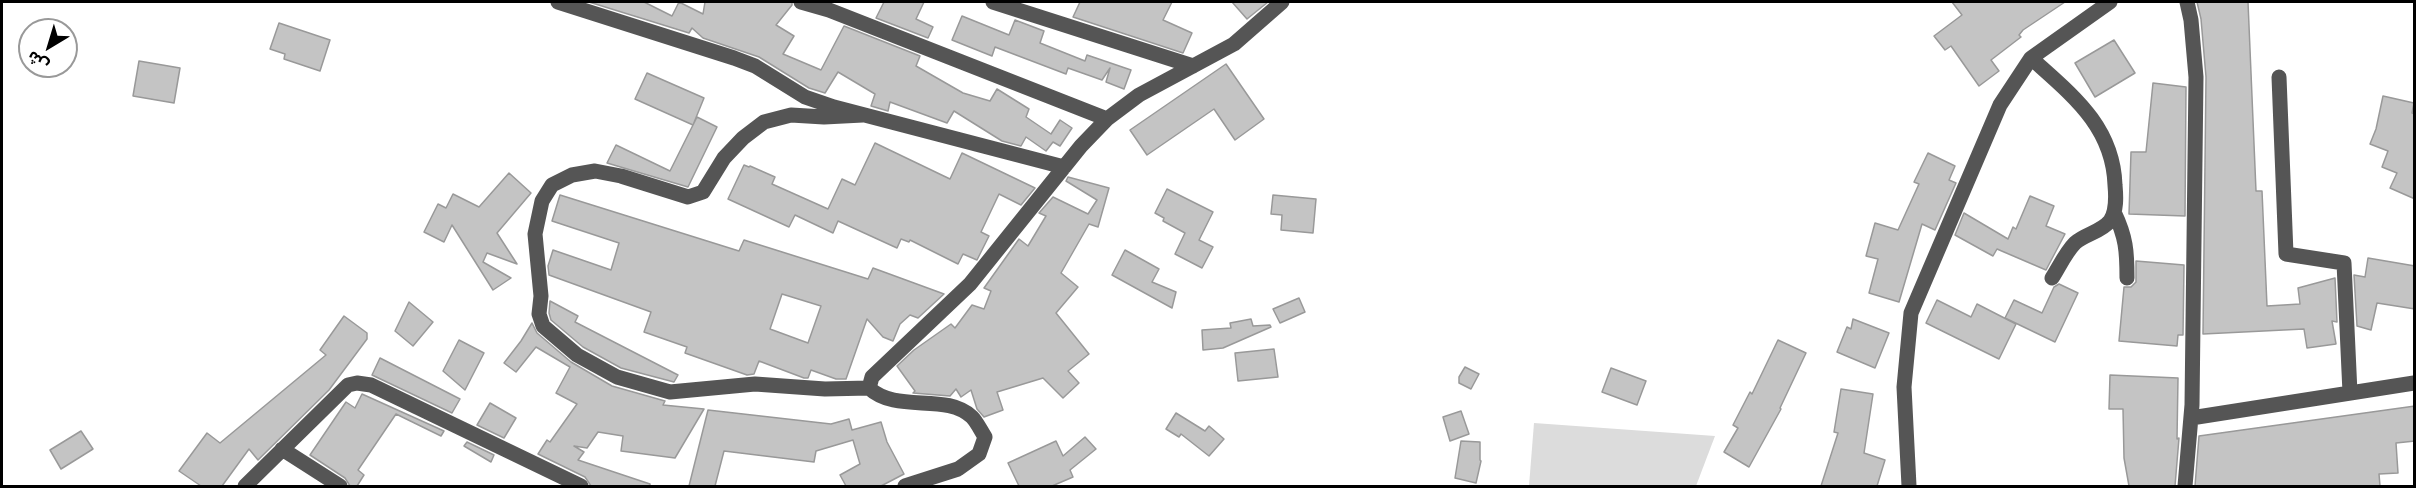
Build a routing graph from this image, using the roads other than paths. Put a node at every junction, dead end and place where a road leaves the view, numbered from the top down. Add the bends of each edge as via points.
1 (558, 2) edge
2 (801, 2) edge
3 (993, 2) edge
4 (1282, 2) edge
5 (2110, 2) edge
6 (2187, 2) edge
7 (2031, 58) junction
8 (1193, 66) junction
9 (2279, 77) dead end
10 (863, 115) junction
11 (1107, 119) junction
12 (1064, 167) junction
13 (2114, 212) junction
14 (2052, 278) dead end
15 (2127, 279) dead end
16 (2415, 383) edge
17 (869, 388) junction
18 (2350, 393) junction
19 (2191, 418) junction
20 (282, 448) junction
21 (245, 486) edge
22 (340, 486) edge
23 (581, 486) edge
24 (905, 486) edge
25 (1909, 486) edge
26 (2185, 486) edge

1 - 10 street via 734,58 755,66 805,97
2 - 11 street
3 - 8 street
4 - 8 street via 1234,44
5 - 7 street
6 - 19 street via 2196,77
7 - 13 street via 2096,121 2115,172
7 - 25 street via 2000,105 1911,313 1904,387
8 - 11 street via 1138,95
9 - 18 street via 2286,254 2344,263
10 - 12 street
10 - 17 street via 791,115 764,122 724,158 703,192 688,197 595,171 572,175 552,185 542,201 536,234 539,314 543,326 577,355 617,377 670,392 756,384
11 - 12 street
12 - 17 street via 970,284 872,377
13 - 14 street via 2100,229 2076,242
13 - 15 street via 2127,246
16 - 18 street
17 - 24 street via 891,400 954,407 972,417 985,437 979,454 958,469
18 - 19 street
19 - 26 street
20 - 21 street
20 - 22 street
20 - 23 street via 348,385 364,384

